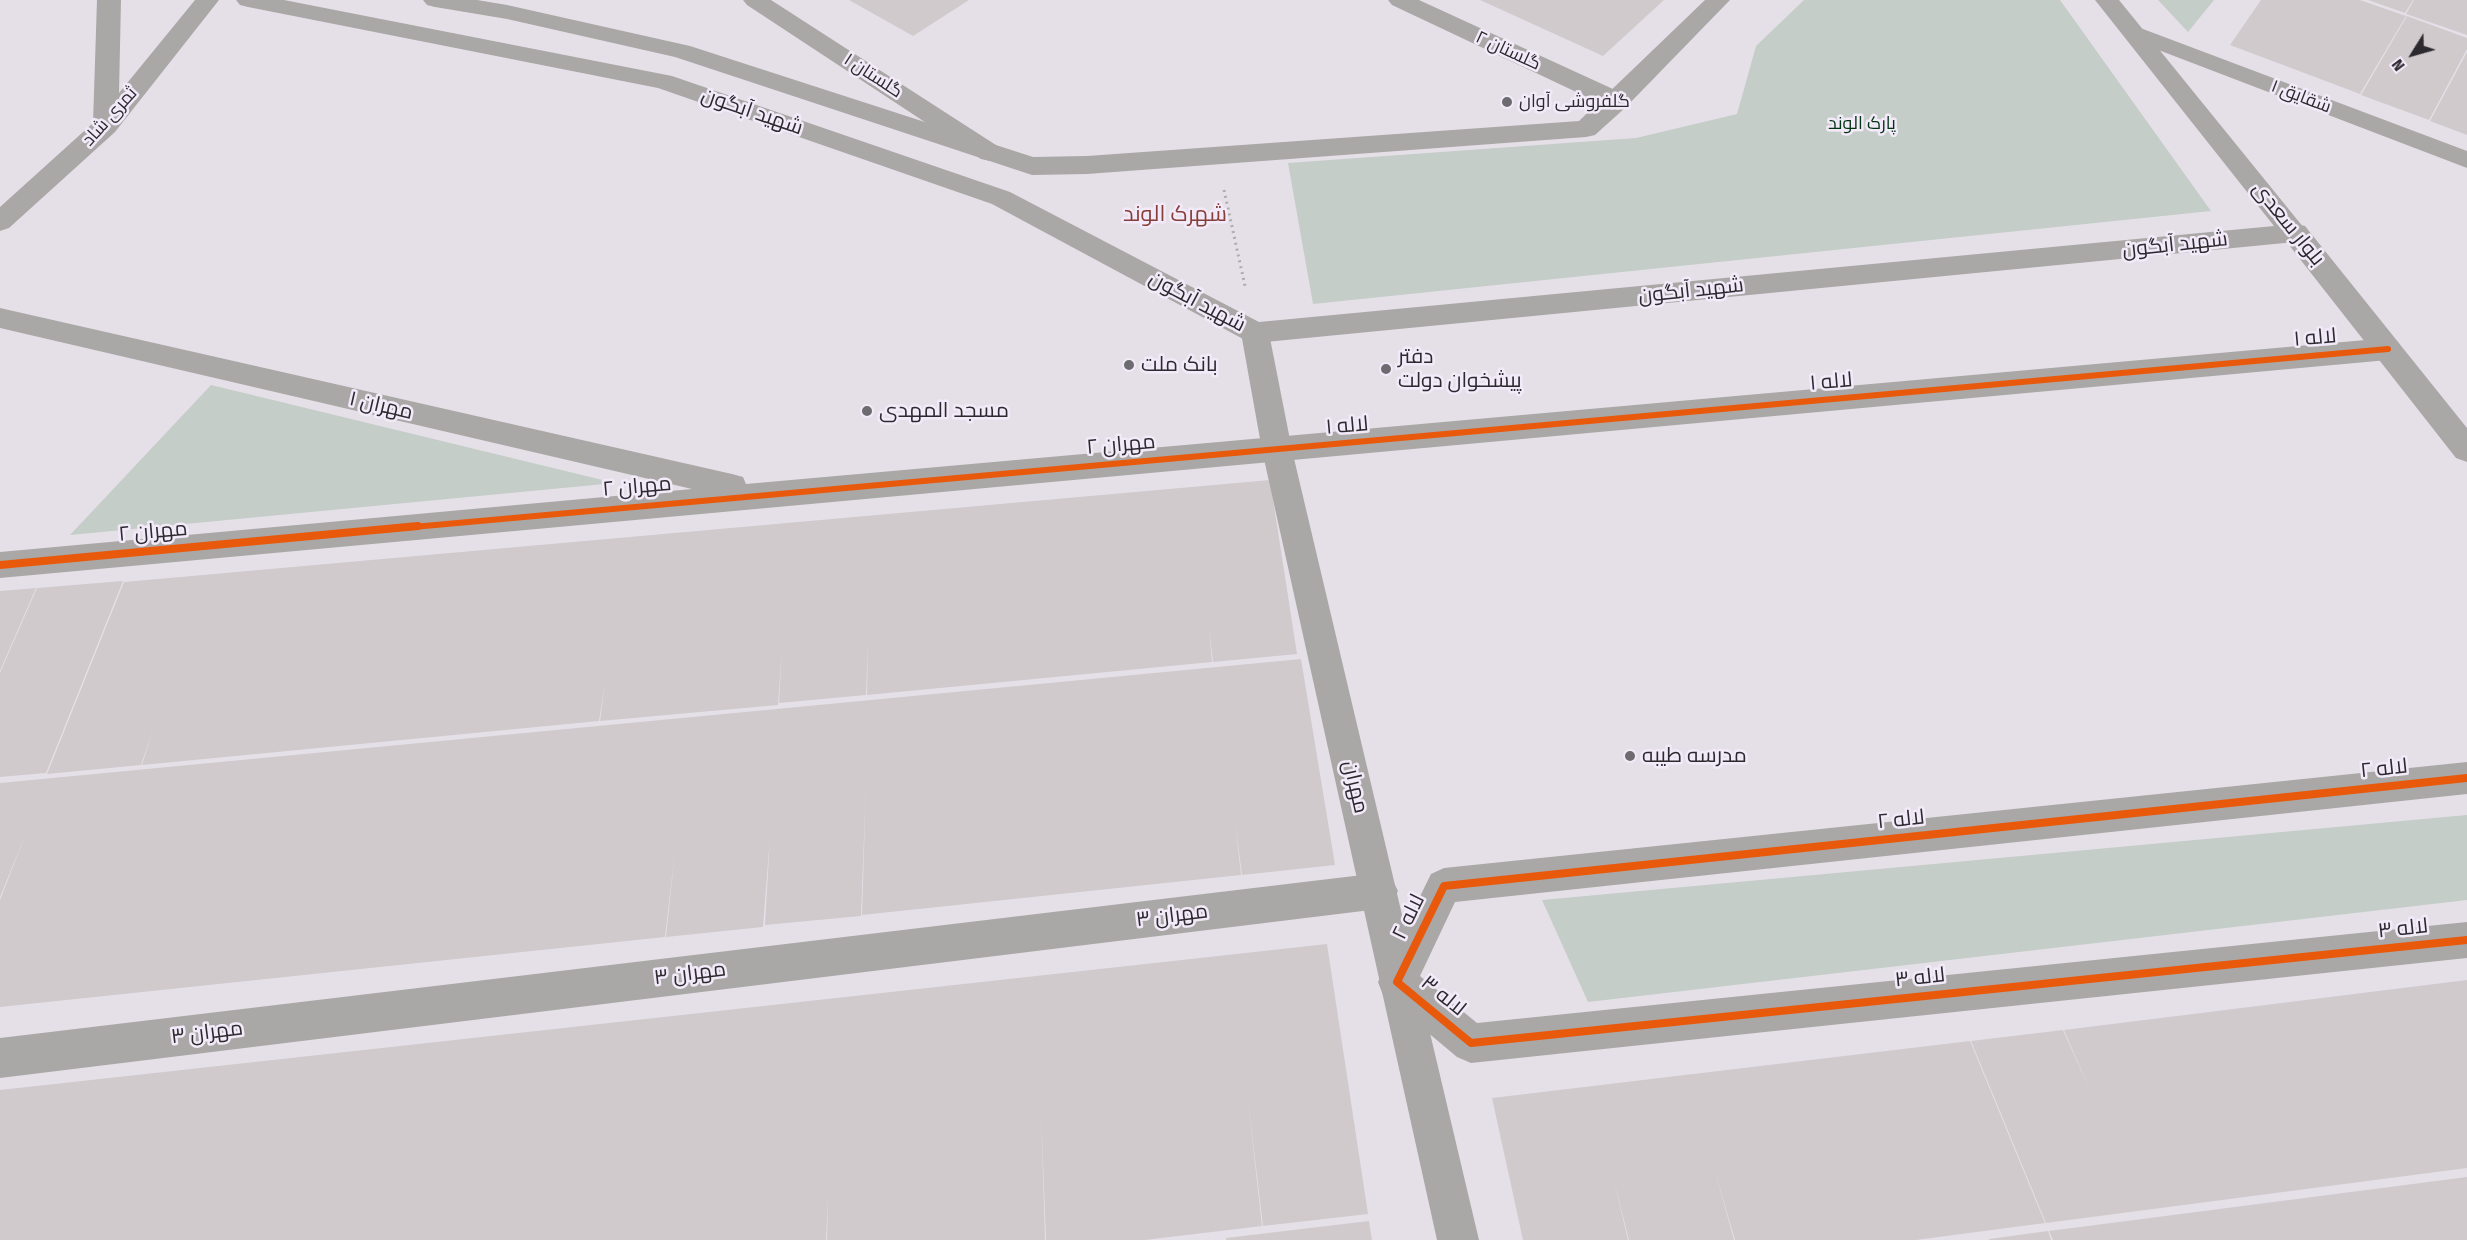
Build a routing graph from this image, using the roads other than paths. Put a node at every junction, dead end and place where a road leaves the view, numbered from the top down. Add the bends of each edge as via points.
1 (109, 0) edge
2 (207, 0) edge
3 (248, 0) edge
4 (435, 0) edge
5 (755, 0) edge
6 (1400, 0) edge
7 (1718, 0) edge
8 (2108, 0) edge
9 (2135, 33) junction
10 (1617, 101) junction
11 (106, 126) junction
12 (990, 153) junction
13 (2467, 160) edge
14 (1058, 166) junction
15 (964, 185) junction
16 (1034, 215) junction
17 (0, 222) edge
18 (2295, 233) junction
19 (0, 318) edge
20 (1255, 333) junction
21 (2388, 349) junction
22 (1277, 450) junction
23 (2467, 450) edge
24 (762, 493) junction
25 (0, 565) edge
26 (2467, 778) edge
27 (1379, 891) junction
28 (2467, 940) edge
29 (1397, 981) junction
30 (0, 1058) edge
31 (1458, 1240) edge

1 - 11 street
2 - 11 street, ثمری شاد
3 - 15 main road, شهید آبگون via 663,81
4 - 12 main road, شهید آبگون via 681,51
5 - 12 street, گلستان ۱
6 - 10 street, گلستان ۲
7 - 10 main road, شهید آبگون
8 - 9 main road, بلوار سعدی
9 - 13 street, شقایق ۱
9 - 18 main road, بلوار سعدی
10 - 14 main road, شهید آبگون via 1586,129
11 - 17 street, ثمری شاد
12 - 14 main road, شهید آبگون via 1032,166
12 - 15 main road via 994,159 991,173
14 - 16 main road via 1041,171 1023,192 1025,204
15 - 16 main road, شهید آبگون
16 - 20 main road, شهید آبگون
18 - 20 main road, شهید آبگون
18 - 21 street, بلوار سعدی
19 - 24 street, ۱ مهران
20 - 22 street, مهران
21 - 22 street, لاله ۱
21 - 23 street, بلوار سعدی
22 - 24 street, مهران ۲
22 - 27 street, مهران
24 - 25 street, مهران ۲
26 - 29 street, لاله ۲ via 1444,886
27 - 29 street, مهران
27 - 30 street, مهران ۳
28 - 29 street, لاله ۳ via 1472,1043
29 - 31 street, مهران

